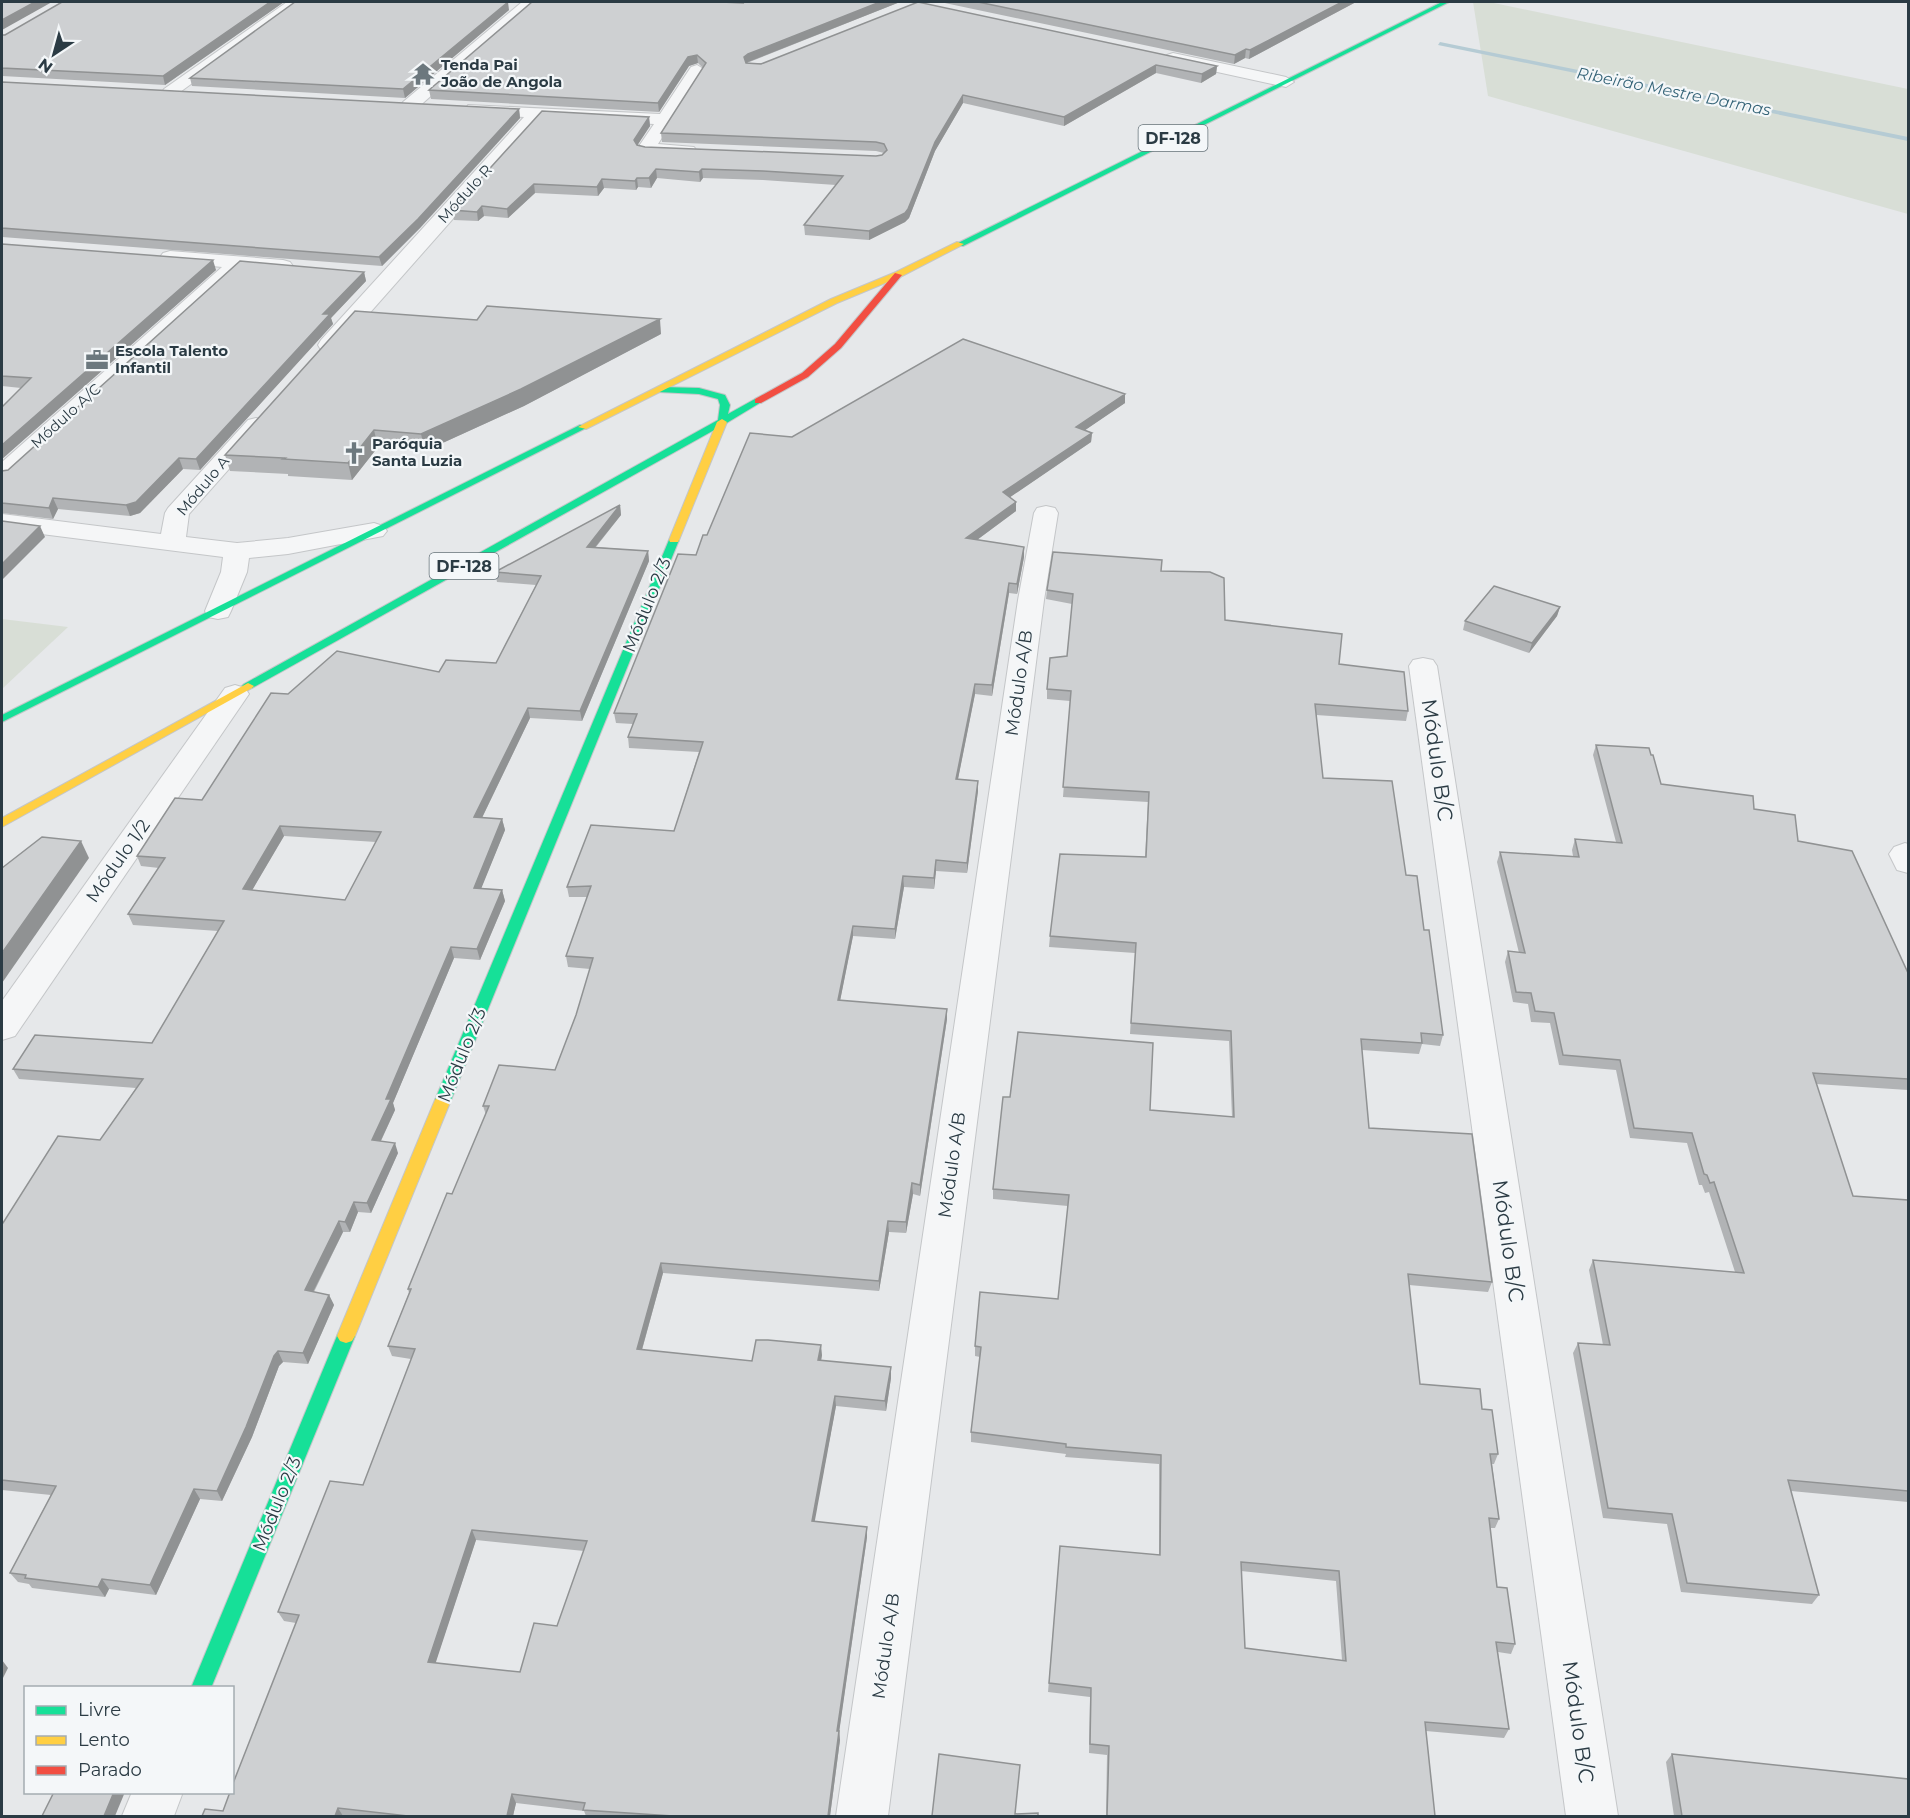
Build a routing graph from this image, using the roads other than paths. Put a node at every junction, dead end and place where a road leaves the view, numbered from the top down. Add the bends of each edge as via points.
1 (296, 2) edge
2 (1446, 2) edge
3 (506, 3) edge
4 (1159, 55) edge
5 (697, 70) edge
6 (1286, 82) junction
7 (148, 91) edge
8 (170, 92) junction
9 (194, 94) edge
10 (432, 107) edge
11 (456, 108) edge
12 (537, 112) junction
13 (664, 119) junction
14 (704, 151) edge
15 (156, 256) edge
16 (238, 262) junction
17 (298, 267) edge
18 (369, 273) dead end
19 (899, 274) junction
20 (392, 275) junction
21 (312, 363) edge
22 (657, 390) junction
23 (272, 407) edge
24 (722, 422) junction
25 (2, 474) edge
26 (1046, 513) dead end
27 (2, 522) edge
28 (374, 531) junction
29 (173, 542) junction
30 (237, 551) junction
31 (218, 611) junction
32 (1424, 666) dead end
33 (235, 694) junction
34 (2, 719) edge
35 (2, 823) edge
36 (2, 1027) edge
37 (202, 1686) edge
38 (157, 1794) edge
39 (148, 1816) edge
40 (862, 1816) edge
41 (1592, 1816) edge

1 - 8 street
2 - 6 main road, DF-128 / DF-128
3 - 10 street via 528,4 403,105
4 - 6 street
5 - 13 street
6 - 19 main road, DF-128 / DF-128
7 - 8 street
8 - 9 street
11 - 12 street
12 - 13 street
12 - 20 street, Módulo R
13 - 14 street via 646,149
15 - 16 street
16 - 17 street
16 - 25 street, Módulo A/C
18 - 20 street
19 - 22 main road, DF-128 / DF-128 via 834,301
19 - 24 main road, DF-128 / DF-128 via 819,364
20 - 21 street
22 - 24 main road via 689,388 722,397 726,405
22 - 28 main road, DF-128 / DF-128
23 - 29 street, Módulo A via 177,513
24 - 33 main road, DF-128 / DF-128
24 - 37 main road, Módulo 2/3
26 - 40 street, Módulo A/B
27 - 29 street
28 - 30 street
28 - 31 main road, DF-128 / DF-128
29 - 30 street
30 - 31 street via 234,572
31 - 34 main road, DF-128 / DF-128
32 - 41 street, Módulo B/C
33 - 35 main road, DF-128 / DF-128
33 - 36 street, Módulo 1/2
38 - 39 street

